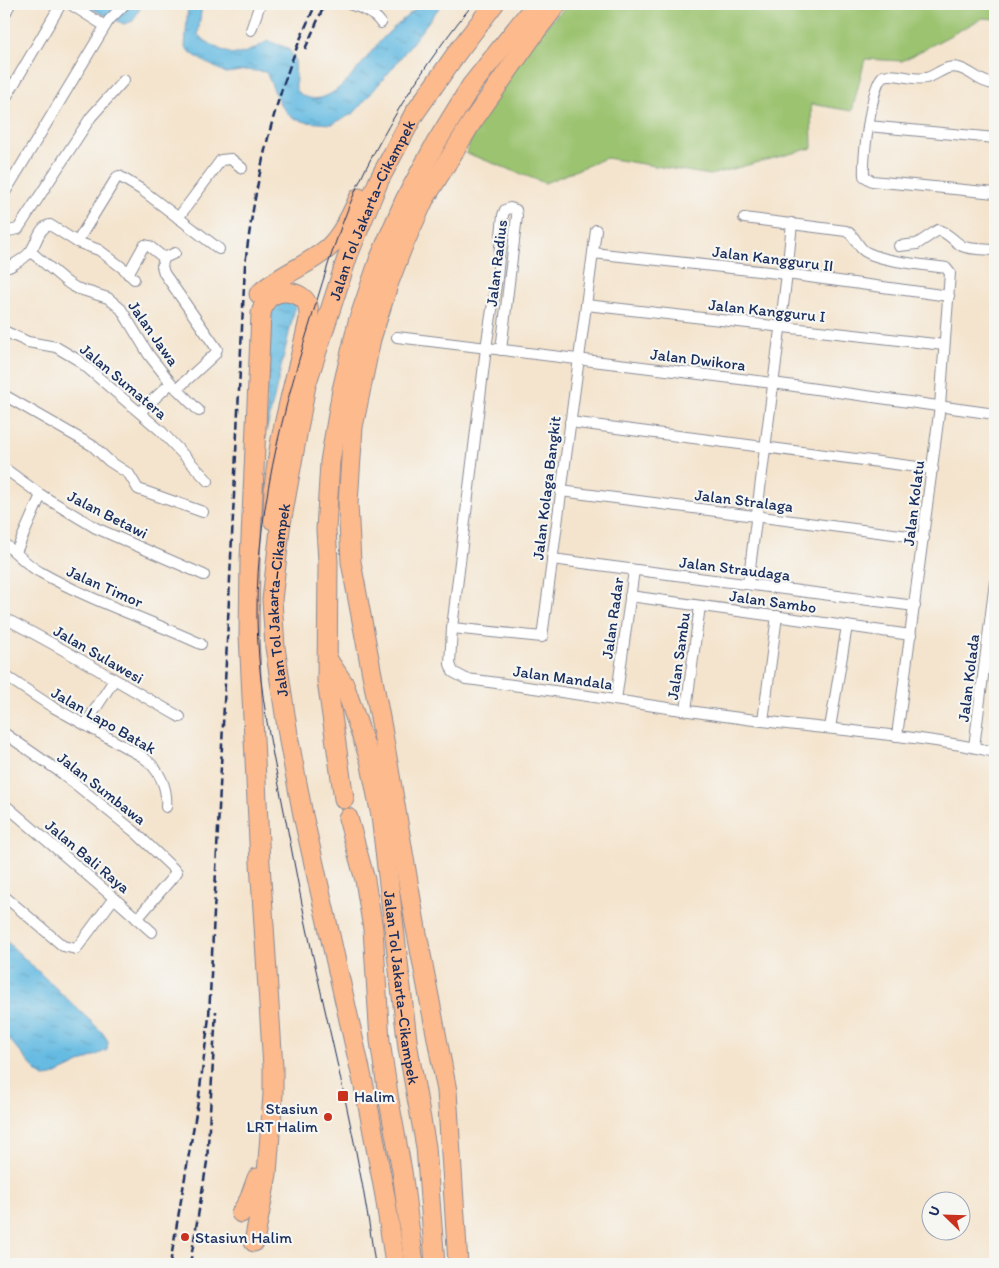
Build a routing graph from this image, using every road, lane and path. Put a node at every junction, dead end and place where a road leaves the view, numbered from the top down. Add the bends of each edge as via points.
1 (10, 4) edge
2 (61, 4) edge
3 (70, 4) edge
4 (124, 4) edge
5 (260, 4) edge
6 (349, 4) edge
7 (494, 4) edge
8 (536, 4) edge
9 (558, 4) edge
10 (4, 16) edge
11 (107, 23) junction
12 (381, 23) dead end
13 (250, 30) dead end
14 (124, 80) dead end
15 (995, 84) edge
16 (4, 99) edge
17 (414, 114) junction
18 (868, 126) junction
19 (995, 138) edge
20 (242, 168) dead end
21 (995, 193) edge
22 (4, 194) edge
23 (178, 218) junction
24 (744, 218) dead end
25 (792, 223) junction
26 (596, 230) dead end
27 (4, 232) edge
28 (77, 242) junction
29 (899, 246) dead end
30 (219, 250) dead end
31 (995, 250) edge
32 (31, 252) junction
33 (175, 253) dead end
34 (593, 253) junction
35 (164, 258) junction
36 (4, 265) edge
37 (787, 274) junction
38 (497, 278) junction
39 (509, 280) junction
40 (949, 296) junction
41 (586, 305) junction
42 (780, 327) junction
43 (4, 332) edge
44 (398, 337) dead end
45 (944, 345) junction
46 (486, 348) junction
47 (501, 350) junction
48 (578, 359) junction
49 (773, 383) junction
50 (174, 386) junction
51 (4, 395) edge
52 (940, 406) junction
53 (199, 411) dead end
54 (140, 412) junction
55 (995, 414) edge
56 (570, 422) junction
57 (765, 448) junction
58 (4, 468) edge
59 (933, 468) junction
60 (208, 481) dead end
61 (561, 491) junction
62 (41, 495) junction
63 (204, 512) dead end
64 (756, 516) junction
65 (924, 538) junction
66 (4, 544) edge
67 (16, 552) junction
68 (552, 559) junction
69 (634, 570) junction
70 (204, 575) dead end
71 (995, 582) edge
72 (748, 584) junction
73 (273, 594) junction
74 (630, 596) junction
75 (700, 606) junction
76 (915, 606) junction
77 (777, 616) junction
78 (4, 618) edge
79 (847, 626) junction
80 (452, 628) junction
81 (911, 635) junction
82 (201, 644) dead end
83 (328, 660) junction
84 (4, 675) edge
85 (114, 680) junction
86 (616, 700) junction
87 (686, 710) junction
88 (180, 716) dead end
89 (762, 721) junction
90 (84, 725) junction
91 (830, 728) junction
92 (4, 733) edge
93 (897, 736) junction
94 (974, 747) junction
95 (995, 752) edge
96 (344, 799) dead end
97 (4, 804) edge
98 (166, 807) dead end
99 (348, 818) dead end
100 (4, 896) edge
101 (114, 898) junction
102 (137, 918) junction
103 (152, 932) dead end
104 (241, 1213) dead end
105 (254, 1242) dead end
106 (395, 1264) edge
107 (414, 1264) edge
108 (435, 1264) edge
109 (458, 1264) edge

1 - 10 street
2 - 16 street
3 - 11 street
4 - 11 street
5 - 13 street
6 - 12 street via 367,10
7 - 17 highway, Jalan Tol Jakarta–Cikampek
8 - 83 highway, Jalan Tol Jakarta–Cikampek via 471,86 436,143 401,208 358,322 330,462 326,530
9 - 109 highway via 472,122 424,200 389,282 371,339 353,427 348,503 351,562 447,1091
11 - 22 street
14 - 27 street via 91,117 18,229
15 - 18 street via 986,83 954,67 924,79 886,75 878,81
17 - 73 highway, Jalan Tol Jakarta–Cikampek via 380,180 348,256 306,385 280,529
17 - 104 highway via 374,168 338,237 328,248 258,294 251,314 239,636 263,1100 259,1173
18 - 19 street
18 - 21 street via 864,176 872,181
20 - 23 street via 231,159 221,160
23 - 28 street via 118,176
23 - 30 street
24 - 25 street
25 - 37 street
25 - 40 street, Jalan Kolatu via 846,231 867,253 946,268 950,273
26 - 34 street, Jalan Kolaga Bangkit
28 - 32 street via 49,225
28 - 35 street via 99,250 131,277 145,245
29 - 31 street via 917,244 938,230 968,248
32 - 36 street via 9,267
32 - 50 street, Jalan Jawa via 68,283 108,298 121,309 148,355
33 - 35 street
34 - 37 street, Jalan Kangguru II
34 - 41 street, Jalan Kolaga Bangkit
35 - 50 street via 164,273 217,350
37 - 40 street, Jalan Kangguru II
37 - 42 street
38 - 39 street
38 - 39 street, Jalan Radius via 503,215 512,208 517,216
38 - 46 street, Jalan Radius
39 - 47 street, Jalan Radius
40 - 45 street, Jalan Kolatu
41 - 42 street, Jalan Kangguru I
41 - 48 street, Jalan Kolaga Bangkit
42 - 45 street, Jalan Kangguru I
42 - 49 street
43 - 54 street, Jalan Sumatera via 28,342 64,350
44 - 46 street, Jalan Dwikora
45 - 52 street, Jalan Kolatu
46 - 47 street, Jalan Dwikora
46 - 80 street, Jalan Mandala
47 - 48 street, Jalan Dwikora
48 - 49 street, Jalan Dwikora
48 - 56 street, Jalan Kolaga Bangkit
49 - 52 street, Jalan Dwikora
49 - 57 street
50 - 53 street, Jalan Jawa
50 - 54 street
51 - 63 street via 93,446 129,474 138,489
52 - 55 street, Jalan Dwikora
52 - 59 street, Jalan Kolatu
54 - 60 street, Jalan Sumatera
56 - 57 street
56 - 61 street, Jalan Kolaga Bangkit
57 - 59 street
57 - 64 street
58 - 62 street, Jalan Betawi
59 - 65 street, Jalan Kolatu
61 - 64 street, Jalan Stralaga
61 - 68 street, Jalan Kolaga Bangkit
62 - 67 street
62 - 70 street, Jalan Betawi via 96,528
64 - 65 street, Jalan Stralaga
64 - 72 street
65 - 76 street, Jalan Kolatu
66 - 67 street, Jalan Timor
67 - 82 street, Jalan Timor via 24,562 47,576
68 - 69 street, Jalan Straudaga
68 - 80 street, Jalan Kolaga Bangkit via 542,637
69 - 72 street, Jalan Straudaga
69 - 74 street, Jalan Radar
71 - 94 street, Jalan Kolada
72 - 76 street, Jalan Straudaga
73 - 105 highway via 275,472 309,318 308,306 302,297 290,292 279,292 270,297 261,314 250,543 249,636 273,1067 267,1174
73 - 106 highway, Jalan Tol Jakarta–Cikampek via 275,647 290,749 367,1100
74 - 75 street, Jalan Sambo
74 - 86 street, Jalan Radar
75 - 77 street, Jalan Sambo
75 - 87 street, Jalan Sambu
76 - 81 street, Jalan Kolatu
77 - 79 street, Jalan Sambo
77 - 89 street
78 - 85 street, Jalan Sulawesi
79 - 81 street, Jalan Sambo
79 - 91 street
80 - 86 street, Jalan Mandala via 450,669 462,678
81 - 93 street, Jalan Kolatu
83 - 96 highway, Jalan Tol Jakarta–Cikampek via 327,681
83 - 108 highway, Jalan Tol Jakarta–Cikampek via 344,684 350,701 370,760 381,816 408,1048 426,1147
84 - 90 street, Jalan Lapo Batak
85 - 88 street, Jalan Sulawesi
85 - 90 street
86 - 87 street, Jalan Mandala
87 - 89 street, Jalan Mandala
89 - 91 street, Jalan Mandala
90 - 98 street, Jalan Lapo Batak via 152,764 160,775 167,798
91 - 93 street, Jalan Mandala
92 - 102 street, Jalan Sumbawa via 63,774 135,832 177,872
93 - 94 street, Jalan Mandala
94 - 95 street, Jalan Mandala
97 - 101 street, Jalan Bali Raya
99 - 107 highway, Jalan Tol Jakarta–Cikampek via 366,880 373,929 380,1041
100 - 101 street via 63,946 76,949
101 - 102 street, Jalan Bali Raya
102 - 103 street, Jalan Bali Raya

